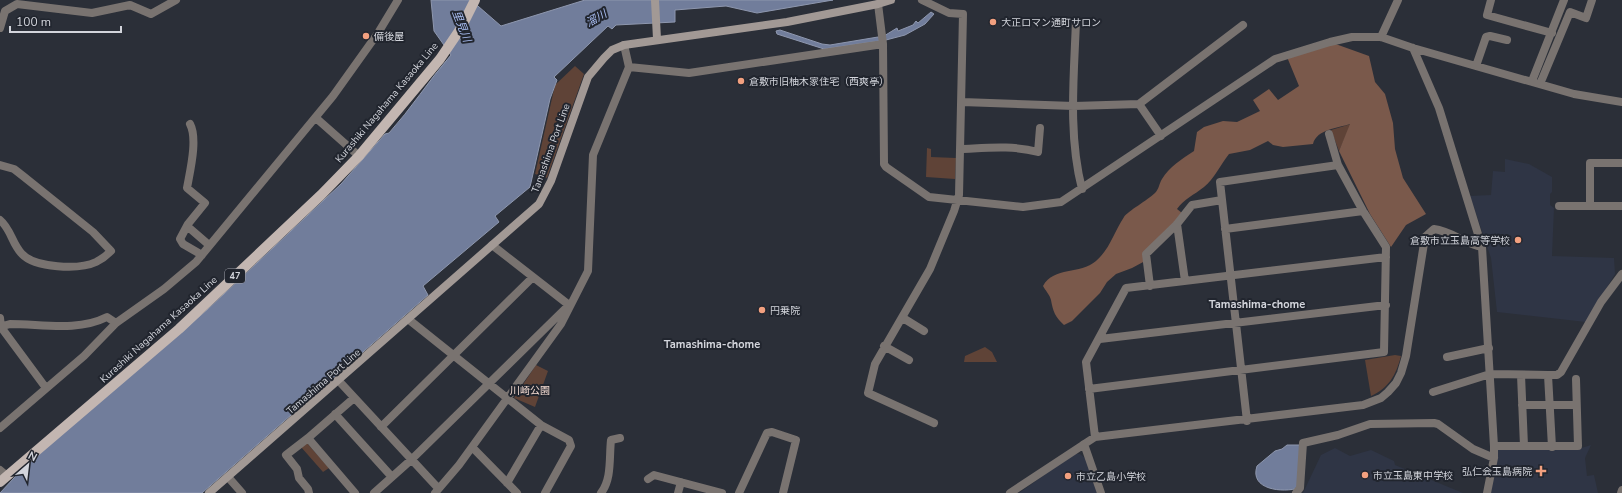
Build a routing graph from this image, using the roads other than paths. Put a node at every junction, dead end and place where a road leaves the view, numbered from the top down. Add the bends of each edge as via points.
1 (176, 0) edge
2 (398, 0) edge
3 (475, 0) edge
4 (655, 0) edge
5 (891, 0) edge
6 (922, 0) edge
7 (1398, 0) edge
8 (1491, 0) edge
9 (1564, 0) edge
10 (1592, 0) edge
11 (878, 4) junction
12 (1561, 9) junction
13 (1570, 12) junction
14 (1076, 21) dead end
15 (1243, 25) dead end
16 (0, 28) edge
17 (1552, 33) junction
18 (1381, 37) junction
19 (657, 39) junction
20 (883, 40) junction
21 (1507, 40) dead end
22 (624, 45) junction
23 (1413, 48) junction
24 (1476, 66) junction
25 (629, 67) junction
26 (1536, 82) junction
27 (962, 102) junction
28 (1622, 102) edge
29 (1139, 104) junction
30 (1074, 106) junction
31 (316, 118) junction
32 (190, 124) dead end
33 (1040, 128) dead end
34 (1329, 134) dead end
35 (1161, 136) junction
36 (961, 149) junction
37 (359, 156) junction
38 (1622, 163) edge
39 (0, 164) edge
40 (1338, 165) junction
41 (1082, 189) junction
42 (1222, 200) junction
43 (958, 201) junction
44 (1559, 206) dead end
45 (1590, 206) junction
46 (1622, 206) edge
47 (1363, 211) junction
48 (0, 220) edge
49 (1177, 224) junction
50 (186, 226) junction
51 (1225, 229) junction
52 (209, 245) junction
53 (492, 245) junction
54 (1482, 247) junction
55 (202, 255) junction
56 (1386, 257) junction
57 (1622, 274) edge
58 (1230, 275) junction
59 (532, 278) junction
60 (1185, 281) junction
61 (1150, 286) junction
62 (1386, 304) junction
63 (569, 305) junction
64 (903, 318) junction
65 (408, 319) junction
66 (116, 323) junction
67 (0, 324) edge
68 (1236, 324) junction
69 (924, 331) dead end
70 (1100, 339) junction
71 (884, 346) junction
72 (1488, 348) junction
73 (453, 354) junction
74 (1447, 357) dead end
75 (909, 360) dead end
76 (1241, 371) junction
77 (1490, 374) junction
78 (1521, 375) junction
79 (1548, 375) junction
80 (1576, 379) dead end
81 (338, 380) junction
82 (489, 383) junction
83 (46, 388) junction
84 (1089, 389) junction
85 (1433, 392) dead end
86 (354, 398) junction
87 (508, 398) junction
88 (1522, 405) junction
89 (1550, 405) junction
90 (1576, 405) junction
91 (336, 414) junction
92 (1247, 421) junction
93 (934, 423) dead end
94 (541, 425) junction
95 (381, 427) junction
96 (0, 428) edge
97 (1095, 437) junction
98 (308, 438) junction
99 (620, 438) dead end
100 (1084, 444) junction
101 (1494, 446) junction
102 (1524, 446) junction
103 (472, 447) junction
104 (1552, 447) junction
105 (1494, 458) junction
106 (411, 460) junction
107 (2, 476) edge
108 (228, 477) junction
109 (392, 477) junction
110 (648, 479) dead end
111 (681, 482) junction
112 (507, 483) junction
113 (1622, 490) edge
114 (437, 491) edge
115 (209, 493) edge
116 (242, 493) edge
117 (309, 493) edge
118 (355, 493) edge
119 (374, 493) edge
120 (517, 493) edge
121 (545, 493) edge
122 (601, 493) edge
123 (678, 493) edge
124 (722, 493) edge
125 (739, 493) edge
126 (783, 493) edge
127 (1010, 493) edge
128 (1101, 493) edge
129 (1296, 493) edge
130 (1487, 493) edge
131 (1620, 493) edge

1 - 16 street via 151,14 130,5 92,13 16,4 5,11
2 - 31 street via 370,45
3 - 37 main road, Kurashiki Nagahama Kasaoka Line / 47 via 461,28 440,59
4 - 19 main road
5 - 11 main road, Tamashima Port Line
6 - 27 street via 950,13 963,14
7 - 18 street
8 - 17 street via 1487,15
9 - 12 street
10 - 13 street via 1586,18
11 - 19 main road, Tamashima Port Line via 787,22
11 - 20 street
12 - 13 street
12 - 17 street
13 - 26 street
14 - 30 street
15 - 29 street
17 - 26 street
18 - 23 street
18 - 35 street via 1363,36 1330,42 1275,59
19 - 22 main road, Tamashima Port Line
20 - 25 street via 689,73
20 - 43 street via 884,164 902,180 929,197
21 - 24 street via 1486,37
22 - 25 street
22 - 53 main road, Tamashima Port Line via 612,50 588,78 539,204
23 - 24 street
23 - 54 street via 1439,108
24 - 26 street
25 - 63 street via 593,154 588,271
26 - 28 street via 1574,94
27 - 30 street
27 - 36 street
29 - 30 street
29 - 35 street
30 - 41 street via 1075,153
31 - 37 street
31 - 52 street
32 - 50 street via 193,135 187,188 205,203
33 - 36 street via 1038,152 994,147
34 - 40 street
35 - 41 street
36 - 43 street
37 - 107 main road, Kurashiki Nagahama Kasaoka Line / 47 via 321,196 179,329
38 - 45 street via 1590,163
39 - 48 street via 14,169 23,176 93,232 111,251 96,262 86,265 47,265 29,259 20,252 9,230
40 - 42 street via 1220,182
40 - 47 street
41 - 43 street via 1061,202 1023,207
42 - 49 street via 1192,205
42 - 51 street
43 - 64 street via 930,269
44 - 45 street
45 - 46 street
47 - 51 street
47 - 56 street via 1386,247
49 - 60 street
49 - 61 street via 1146,254
50 - 52 street
50 - 55 street via 181,235 181,242
51 - 58 street
52 - 55 street
53 - 59 street
53 - 65 main road, Tamashima Port Line
54 - 72 street
54 - 92 street via 1470,245 1445,230 1434,229 1425,237 1406,356 1396,383 1382,398 1363,405
55 - 66 street via 164,289
56 - 58 street
56 - 62 street
57 - 79 street via 1601,302 1563,369 1556,375
58 - 60 street
58 - 68 street
59 - 63 street
59 - 73 street
60 - 61 street
61 - 70 street via 1126,288
62 - 68 street
62 - 76 street via 1384,352
63 - 82 street
63 - 87 street via 561,324
64 - 69 street
64 - 71 street
65 - 73 street
65 - 81 main road, Tamashima Port Line
66 - 67 street via 107,318 76,326
66 - 83 street via 84,356
67 - 83 street
68 - 70 street
68 - 76 street
70 - 84 street via 1086,362
71 - 75 street
71 - 93 street via 875,364 868,393
72 - 74 street
72 - 77 street
73 - 82 street
73 - 95 street
76 - 84 street
76 - 92 street
77 - 78 street
77 - 85 street
77 - 101 street
78 - 79 street
78 - 88 street
79 - 89 street
80 - 90 street
81 - 86 street
81 - 108 main road, Tamashima Port Line
82 - 87 street
82 - 106 street
83 - 96 street
84 - 97 street
86 - 91 street
86 - 95 street
87 - 94 street
87 - 103 street
88 - 89 street
88 - 102 street
89 - 90 street
89 - 104 street
90 - 104 street via 1578,446
91 - 98 street
91 - 109 street
92 - 97 street
94 - 112 street
94 - 121 street via 569,440 571,446
95 - 106 street
97 - 100 street
98 - 117 street via 286,455 297,469 299,478
98 - 118 street
99 - 122 street via 611,440 608,475
100 - 127 street
100 - 128 street
101 - 102 street
101 - 105 street
102 - 104 street
103 - 112 street
103 - 114 street
105 - 129 street via 1473,449 1438,424 1370,424 1338,436 1303,443 1300,488
105 - 130 street
106 - 109 street
106 - 114 street
108 - 115 main road, Tamashima Port Line
108 - 116 street
109 - 119 street
110 - 111 street via 654,475
111 - 123 street
111 - 124 street
112 - 120 street
113 - 131 street
125 - 126 street via 767,433 772,432 796,440

